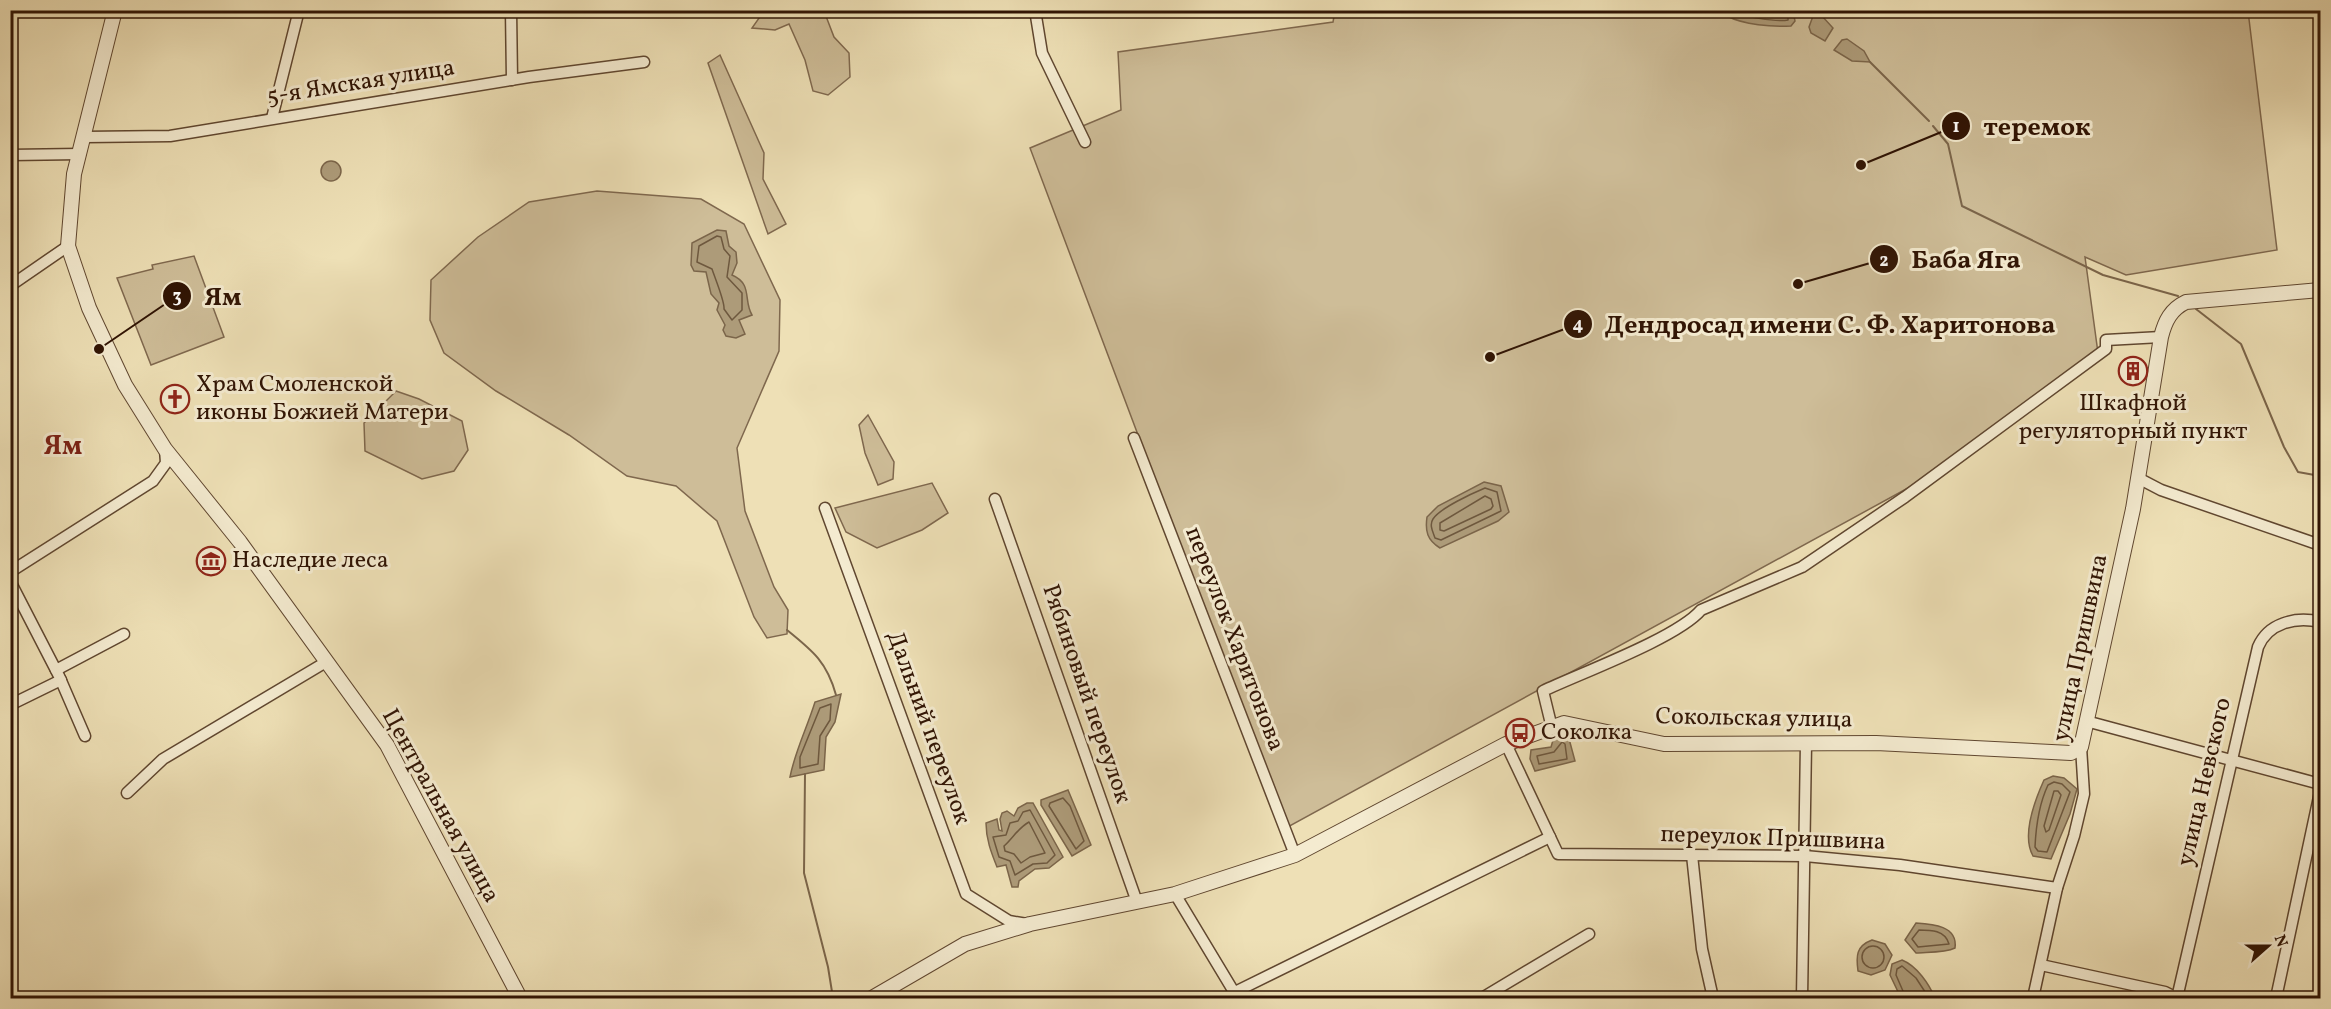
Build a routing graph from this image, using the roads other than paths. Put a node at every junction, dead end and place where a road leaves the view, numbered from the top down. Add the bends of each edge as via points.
1 (115, 10) edge
2 (299, 10) edge
3 (511, 10) edge
4 (1035, 10) edge
5 (644, 62) dead end
6 (512, 80) junction
7 (272, 118) junction
8 (85, 137) junction
9 (1085, 142) dead end
10 (80, 154) junction
11 (10, 155) edge
12 (68, 246) junction
13 (10, 286) edge
14 (2320, 290) edge
15 (2161, 337) junction
16 (1134, 438) dead end
17 (165, 449) junction
18 (2138, 478) junction
19 (995, 499) dead end
20 (825, 508) dead end
21 (2320, 545) edge
22 (10, 572) edge
23 (10, 581) edge
24 (2320, 622) edge
25 (124, 634) dead end
26 (326, 662) junction
27 (59, 675) junction
28 (10, 705) edge
29 (2086, 721) junction
30 (1552, 728) junction
31 (85, 736) dead end
32 (1806, 743) junction
33 (1506, 744) junction
34 (2081, 747) junction
35 (2232, 760) junction
36 (2320, 784) edge
37 (2320, 792) edge
38 (127, 793) dead end
39 (1550, 837) junction
40 (1295, 855) junction
41 (1692, 855) junction
42 (1805, 856) junction
43 (2057, 888) junction
44 (1175, 894) junction
45 (1137, 902) junction
46 (1030, 924) junction
47 (1589, 934) dead end
48 (2041, 965) junction
49 (1234, 996) edge
50 (1486, 998) edge
51 (520, 999) edge
52 (872, 999) edge
53 (1713, 999) edge
54 (1802, 999) edge
55 (2033, 999) edge
56 (2177, 999) edge
57 (2276, 999) edge

1 - 8 street, Центральная улица
2 - 7 street
3 - 6 street
4 - 9 street via 1042,53
5 - 6 street, 5-я Ямская улица
6 - 7 street, 5-я Ямская улица
7 - 8 street, 5-я Ямская улица via 170,136
8 - 10 street, Центральная улица
10 - 11 street
10 - 12 street, Центральная улица via 74,174
12 - 13 street
12 - 17 street, Центральная улица via 89,308 125,385
14 - 15 street, улица Пришвина via 2196,300 2176,307
15 - 18 street, улица Пришвина
15 - 30 street via 2106,340 2106,349 1905,497 1802,567 1701,610 1692,621 1543,691
16 - 40 street, переулок Харитонова
17 - 22 street via 166,463 153,481
17 - 26 street, Центральная улица via 240,542
18 - 21 street via 2161,490
18 - 29 street, улица Пришвина
19 - 45 street, Рябиновый переулок
20 - 46 street, Дальний переулок via 966,894 1009,921
23 - 27 street
24 - 35 street, улица Невского via 2280,624 2263,635
25 - 27 street
26 - 38 street via 163,759
26 - 51 street, Центральная улица via 387,745
27 - 28 street
27 - 31 street
29 - 34 street, улица Пришвина
29 - 35 street
30 - 32 street, Сокольская улица via 1564,723 1664,744
30 - 33 street, Сокольская улица
32 - 34 street, Сокольская улица via 2071,753
32 - 42 street
33 - 39 street
33 - 40 street, Сокольская улица
34 - 43 street, улица Пришвина via 2084,794
35 - 36 street
35 - 56 street, улица Невского
37 - 57 street
39 - 41 street, переулок Пришвина via 1558,854
39 - 49 street
40 - 44 street, Сокольская улица
41 - 42 street, переулок Пришвина
41 - 53 street via 1702,949
42 - 43 street, переулок Пришвина via 1900,865
42 - 54 street
43 - 48 street, улица Пришвина
44 - 45 street, Сокольская улица
44 - 49 street
45 - 46 street, Сокольская улица
46 - 52 street, Сокольская улица via 965,944
47 - 50 street
48 - 55 street, улица Пришвина
48 - 56 street via 2165,992

